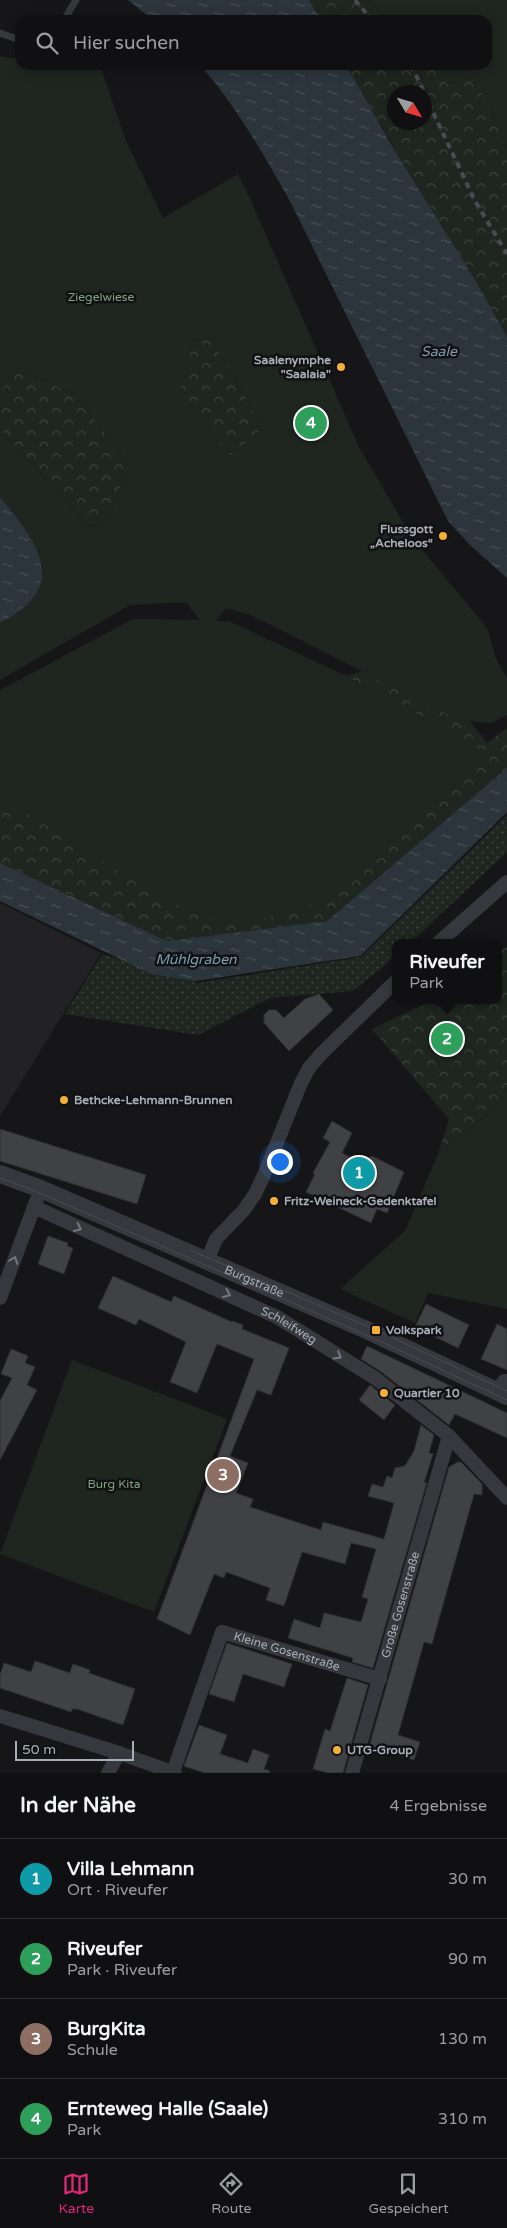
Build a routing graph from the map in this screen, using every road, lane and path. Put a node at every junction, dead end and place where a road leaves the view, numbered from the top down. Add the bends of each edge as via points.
1 (76, 0) edge
2 (67, 15) edge
3 (3, 34) edge
4 (15, 38) edge
5 (507, 882) edge
6 (443, 939) edge
7 (392, 985) edge
8 (0, 1174) edge
9 (41, 1190) junction
10 (34, 1207) junction
11 (207, 1261) junction
12 (0, 1298) edge
13 (503, 1389) edge
14 (449, 1436) junction
15 (507, 1498) edge
16 (380, 1679) junction
17 (0, 1716) edge
18 (119, 1753) junction
19 (108, 1773) edge
20 (174, 1773) edge
21 (352, 1773) edge

1 - 2 lane
3 - 4 lane
5 - 6 street
7 - 11 street via 309,1068 255,1194 216,1239
8 - 9 street, Burgstraße
9 - 10 street
9 - 11 street, Burgstraße
12 -> 10 street
10 -> 14 street, Schleifweg via 276,1318 375,1378
11 - 13 street, Burgstraße
14 - 15 street, Schleifweg
14 - 16 street, Große Gosenstraße
16 - 20 street, Kleine Gosenstraße via 222,1632
16 - 21 street, Große Gosenstraße
17 - 18 street
18 - 19 street
18 - 20 street

